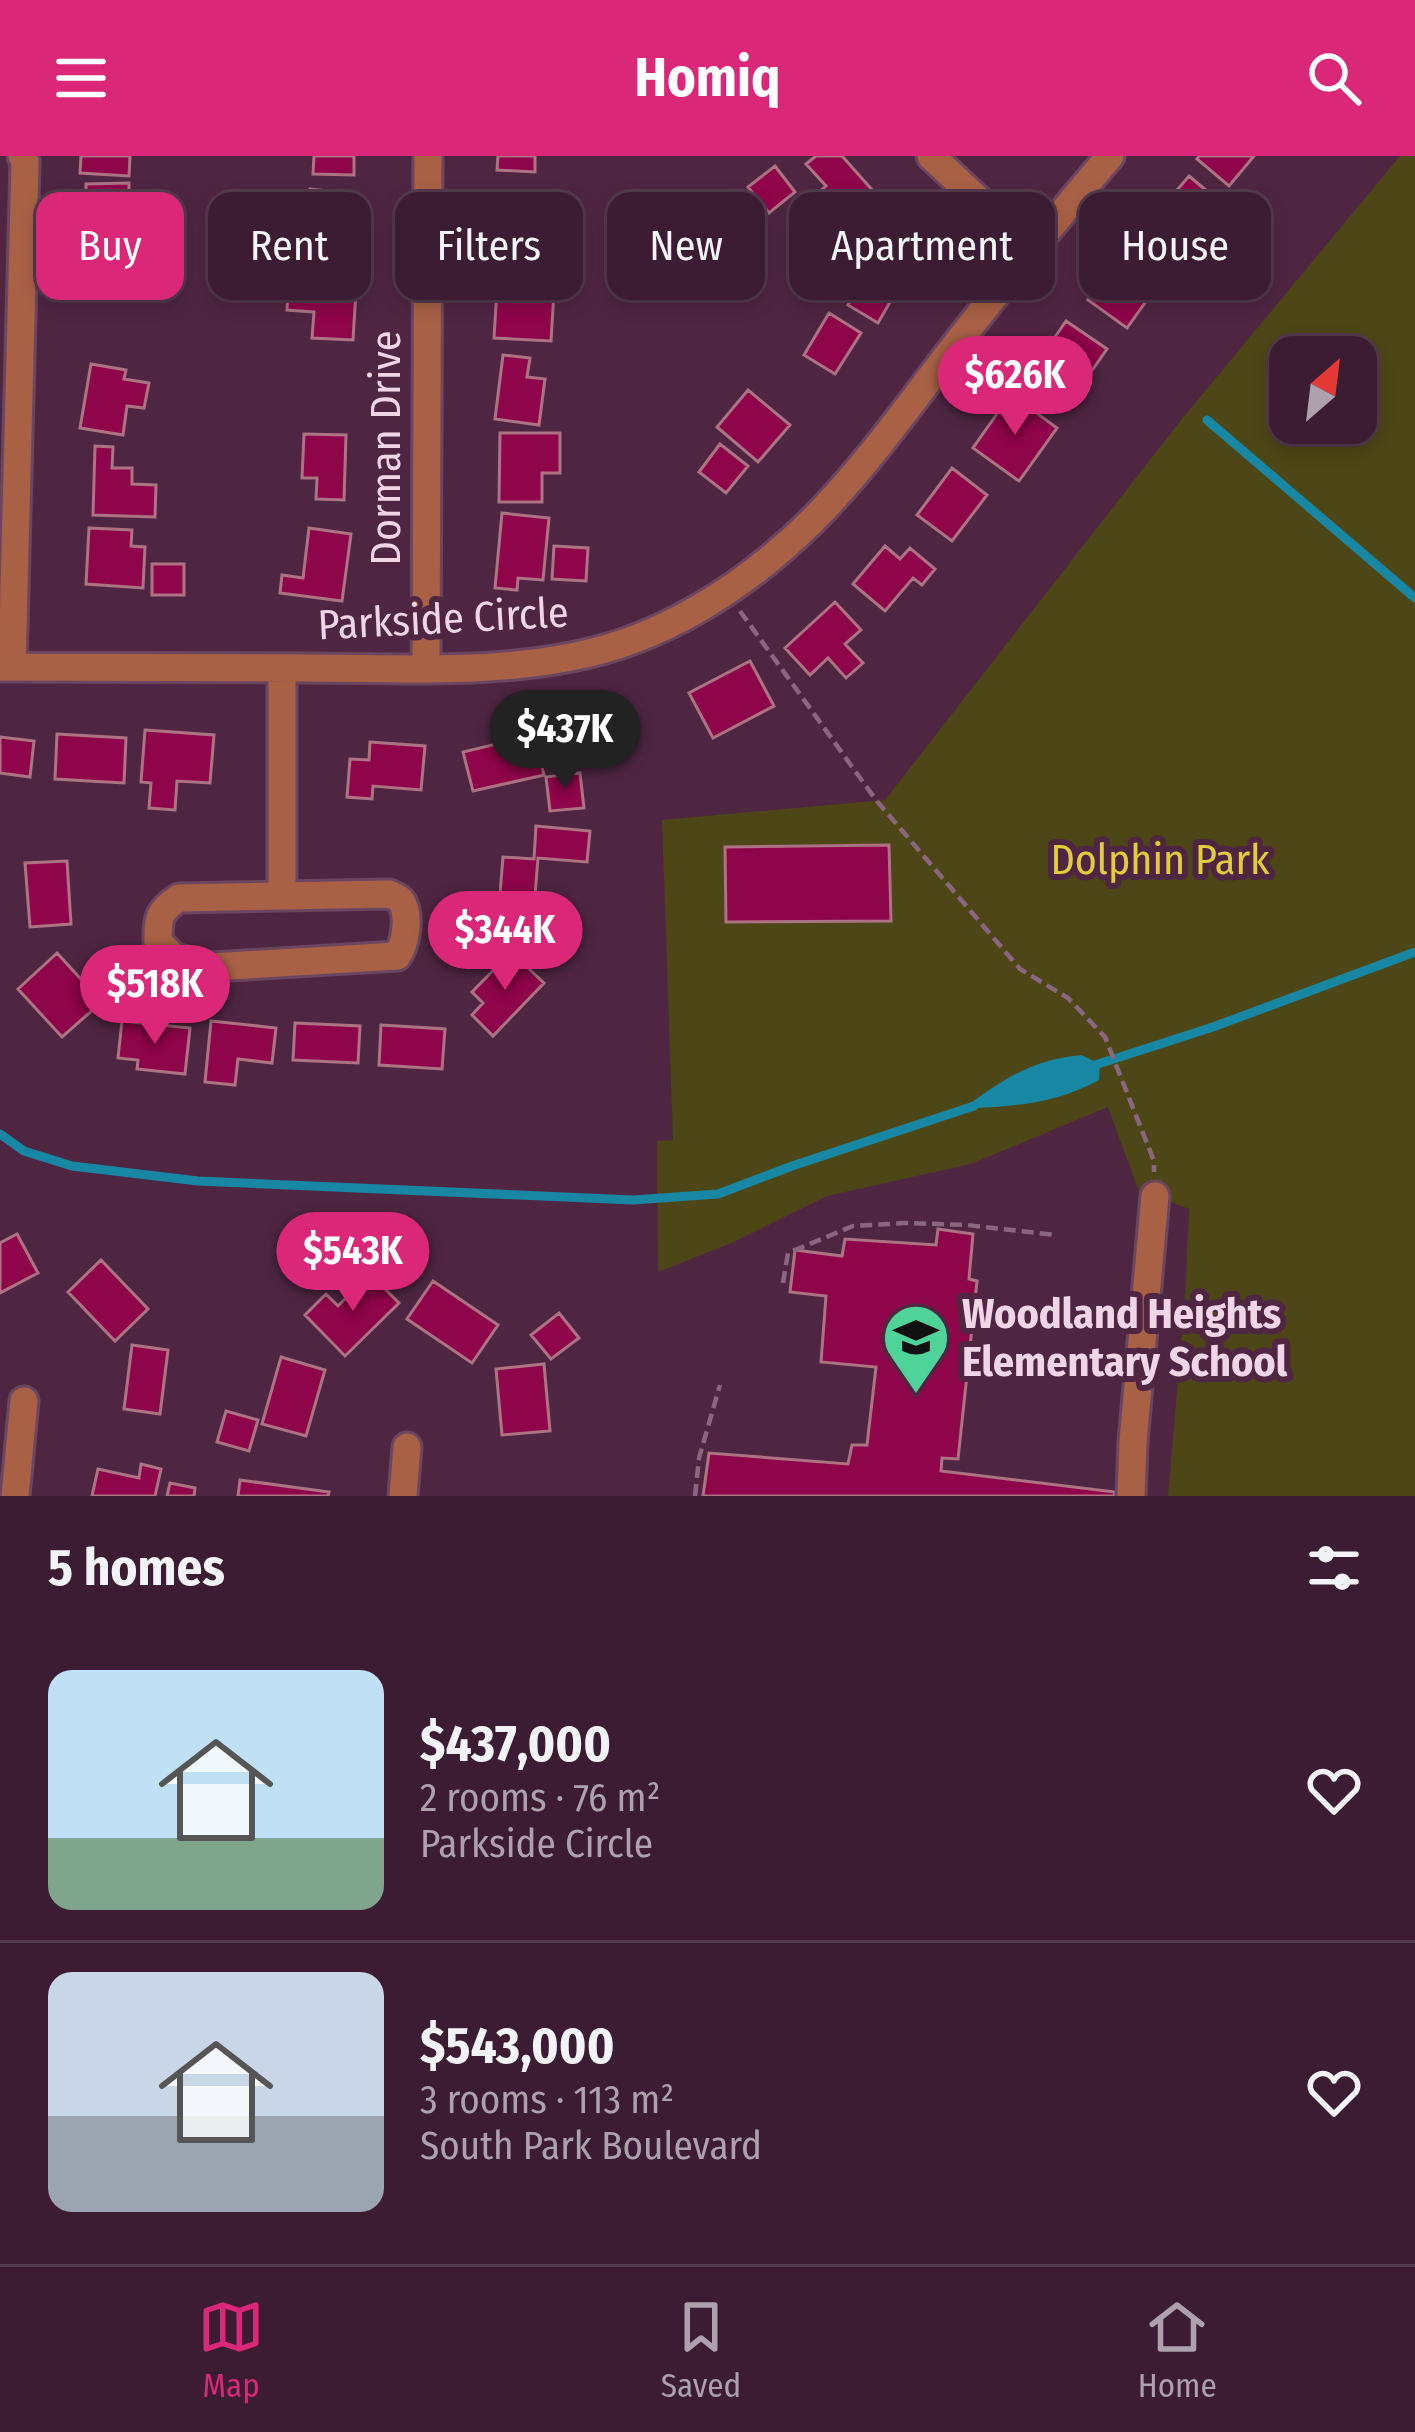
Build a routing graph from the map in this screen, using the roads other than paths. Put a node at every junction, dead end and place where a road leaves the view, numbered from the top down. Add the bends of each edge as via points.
1 (22, 156) edge
2 (428, 156) edge
3 (931, 156) edge
4 (1110, 156) edge
5 (970, 192) edge
6 (1055, 219) edge
7 (990, 300) edge
8 (6, 667) edge
9 (282, 668) junction
10 (426, 668) junction
11 (282, 895) junction
12 (1155, 1196) road end
13 (24, 1401) dead end
14 (407, 1447) dead end
15 (16, 1496) edge
16 (404, 1496) edge
17 (1131, 1496) edge

1 - 8 street
2 - 10 street, Dorman Drive
3 - 5 street
4 - 6 street, Parkside Circle
7 - 10 street, Parkside Circle via 855,475 727,592 678,621 573,657
8 - 9 street, Parkside Circle
9 - 10 street, Parkside Circle
9 - 11 street
11 - 11 street via 179,898 165,907 158,942 175,958 212,967 402,952 399,898
12 - 17 street
13 - 15 street
14 - 16 street

